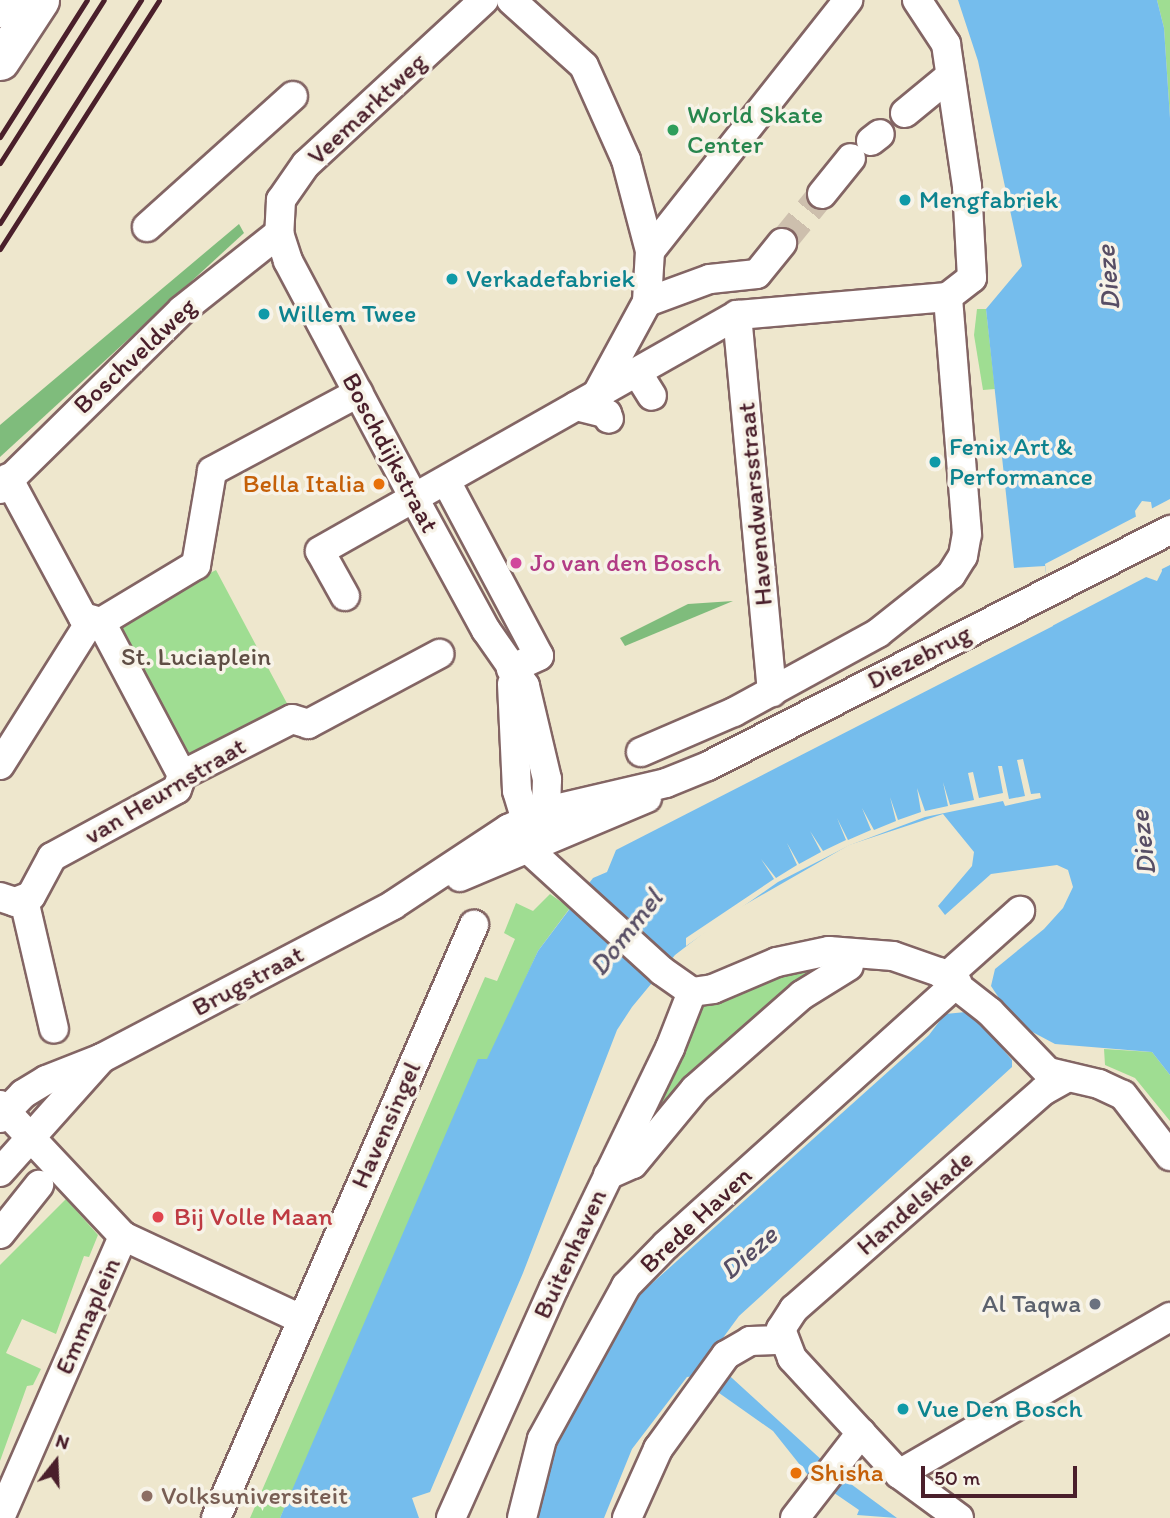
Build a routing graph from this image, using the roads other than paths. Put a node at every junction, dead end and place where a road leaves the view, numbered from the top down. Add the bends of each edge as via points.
1 (5, 0) edge
2 (40, 0) edge
3 (484, 0) edge
4 (511, 0) edge
5 (848, 0) edge
6 (917, 0) edge
7 (0, 8) edge
8 (4, 47) edge
9 (950, 76) junction
10 (293, 96) dead end
11 (905, 113) dead end
12 (868, 144) dead end
13 (822, 194) tunnel mouth
14 (147, 227) dead end
15 (279, 233) junction
16 (782, 243) tunnel mouth
17 (650, 251) junction
18 (948, 297) junction
19 (647, 302) junction
20 (737, 315) junction
21 (637, 372) junction
22 (358, 393) junction
23 (652, 396) dead end
24 (594, 406) junction
25 (446, 481) junction
26 (4, 484) edge
27 (415, 500) junction
28 (1170, 530) edge
29 (345, 596) dead end
30 (96, 622) junction
31 (439, 654) dead end
32 (511, 669) junction
33 (772, 692) junction
34 (641, 752) dead end
35 (0, 765) edge
36 (182, 775) junction
37 (666, 783) junction
38 (536, 815) junction
39 (537, 844) junction
40 (12, 899) edge
41 (393, 905) junction
42 (1020, 911) dead end
43 (474, 925) dead end
44 (849, 966) dead end
45 (952, 979) junction
46 (692, 992) junction
47 (54, 1029) dead end
48 (102, 1058) junction
49 (1065, 1079) junction
50 (2, 1111) edge
51 (32, 1139) junction
52 (1170, 1156) edge
53 (0, 1172) edge
54 (608, 1175) junction
55 (39, 1185) dead end
56 (0, 1234) edge
57 (123, 1236) junction
58 (1170, 1317) edge
59 (301, 1319) junction
60 (782, 1340) junction
61 (861, 1433) junction
62 (899, 1474) junction
63 (0, 1518) edge
64 (216, 1518) edge
65 (451, 1518) edge
66 (522, 1518) edge
67 (627, 1518) edge
68 (795, 1518) edge
69 (960, 1518) edge

1 - 7 main road
2 - 8 main road
3 - 15 street, Veemarktweg via 306,164 281,200
4 - 17 street via 584,66 626,160
5 - 17 street
6 - 9 street via 946,44
9 - 11 street
9 - 18 street via 967,186 972,278
10 - 14 street
12 - 13 street
15 - 22 street, Boschdijkstraat via 288,261
15 - 26 street, Boschveldweg via 182,310
16 - 19 street via 757,274 710,279
17 - 19 street
18 - 20 street
18 - 33 street via 967,534 957,565 924,600 878,633
19 - 24 street
20 - 21 street
20 - 33 street, Havendwarsstraat
21 - 23 street
21 - 24 street
22 - 27 street, Boschdijkstraat
22 - 30 street via 212,471 196,565
24 - 25 street
25 - 27 street
25 - 32 street, Boschdijkstraat via 539,656
26 - 30 street via 83,617
27 - 29 street via 320,551
27 - 32 street, Boschdijkstraat
28 - 37 street, Diezebrug via 708,766
30 - 35 street
30 - 36 street
31 - 36 street, van Heurnstraat via 308,724 292,719
32 - 38 street, Boschdijkstraat via 517,791
32 - 38 street, Boschdijkstraat via 525,685 547,779
33 - 34 street
36 - 40 street, van Heurnstraat via 177,789 52,857 38,888
37 - 38 street, Brugstraat
37 - 39 street, Brugstraat via 625,811
38 - 39 street, Boschdijkstraat
38 - 41 street, Brugstraat
39 - 41 street, Brugstraat
39 - 46 street via 554,871 662,971
40 - 47 street
41 - 48 street, Brugstraat
42 - 45 street, Brede Haven
43 - 59 street, Havensingel
44 - 54 street via 802,995 695,1089 633,1164
45 - 46 street via 893,956 829,951 776,962 713,989
45 - 49 street via 1048,1072
45 - 66 street, Brede Haven via 917,1021 626,1286 542,1439
46 - 54 street, Buitenhaven
48 - 50 street, Emmaplein via 46,1080
48 - 51 street
49 - 52 street via 1098,1084 1123,1095
49 - 60 street, Handelskade via 1043,1091 794,1309 781,1329
50 - 51 street, Emmaplein
51 - 53 street
51 - 57 street, Emmaplein
54 - 65 street, Buitenhaven
55 - 56 street
57 - 59 street
57 - 63 street, Emmaplein
58 - 62 street
59 - 64 street, Havensingel
60 - 61 street via 792,1358
60 - 67 street via 750,1341 726,1355 696,1391 648,1466
61 - 62 street
61 - 68 street
62 - 69 street

